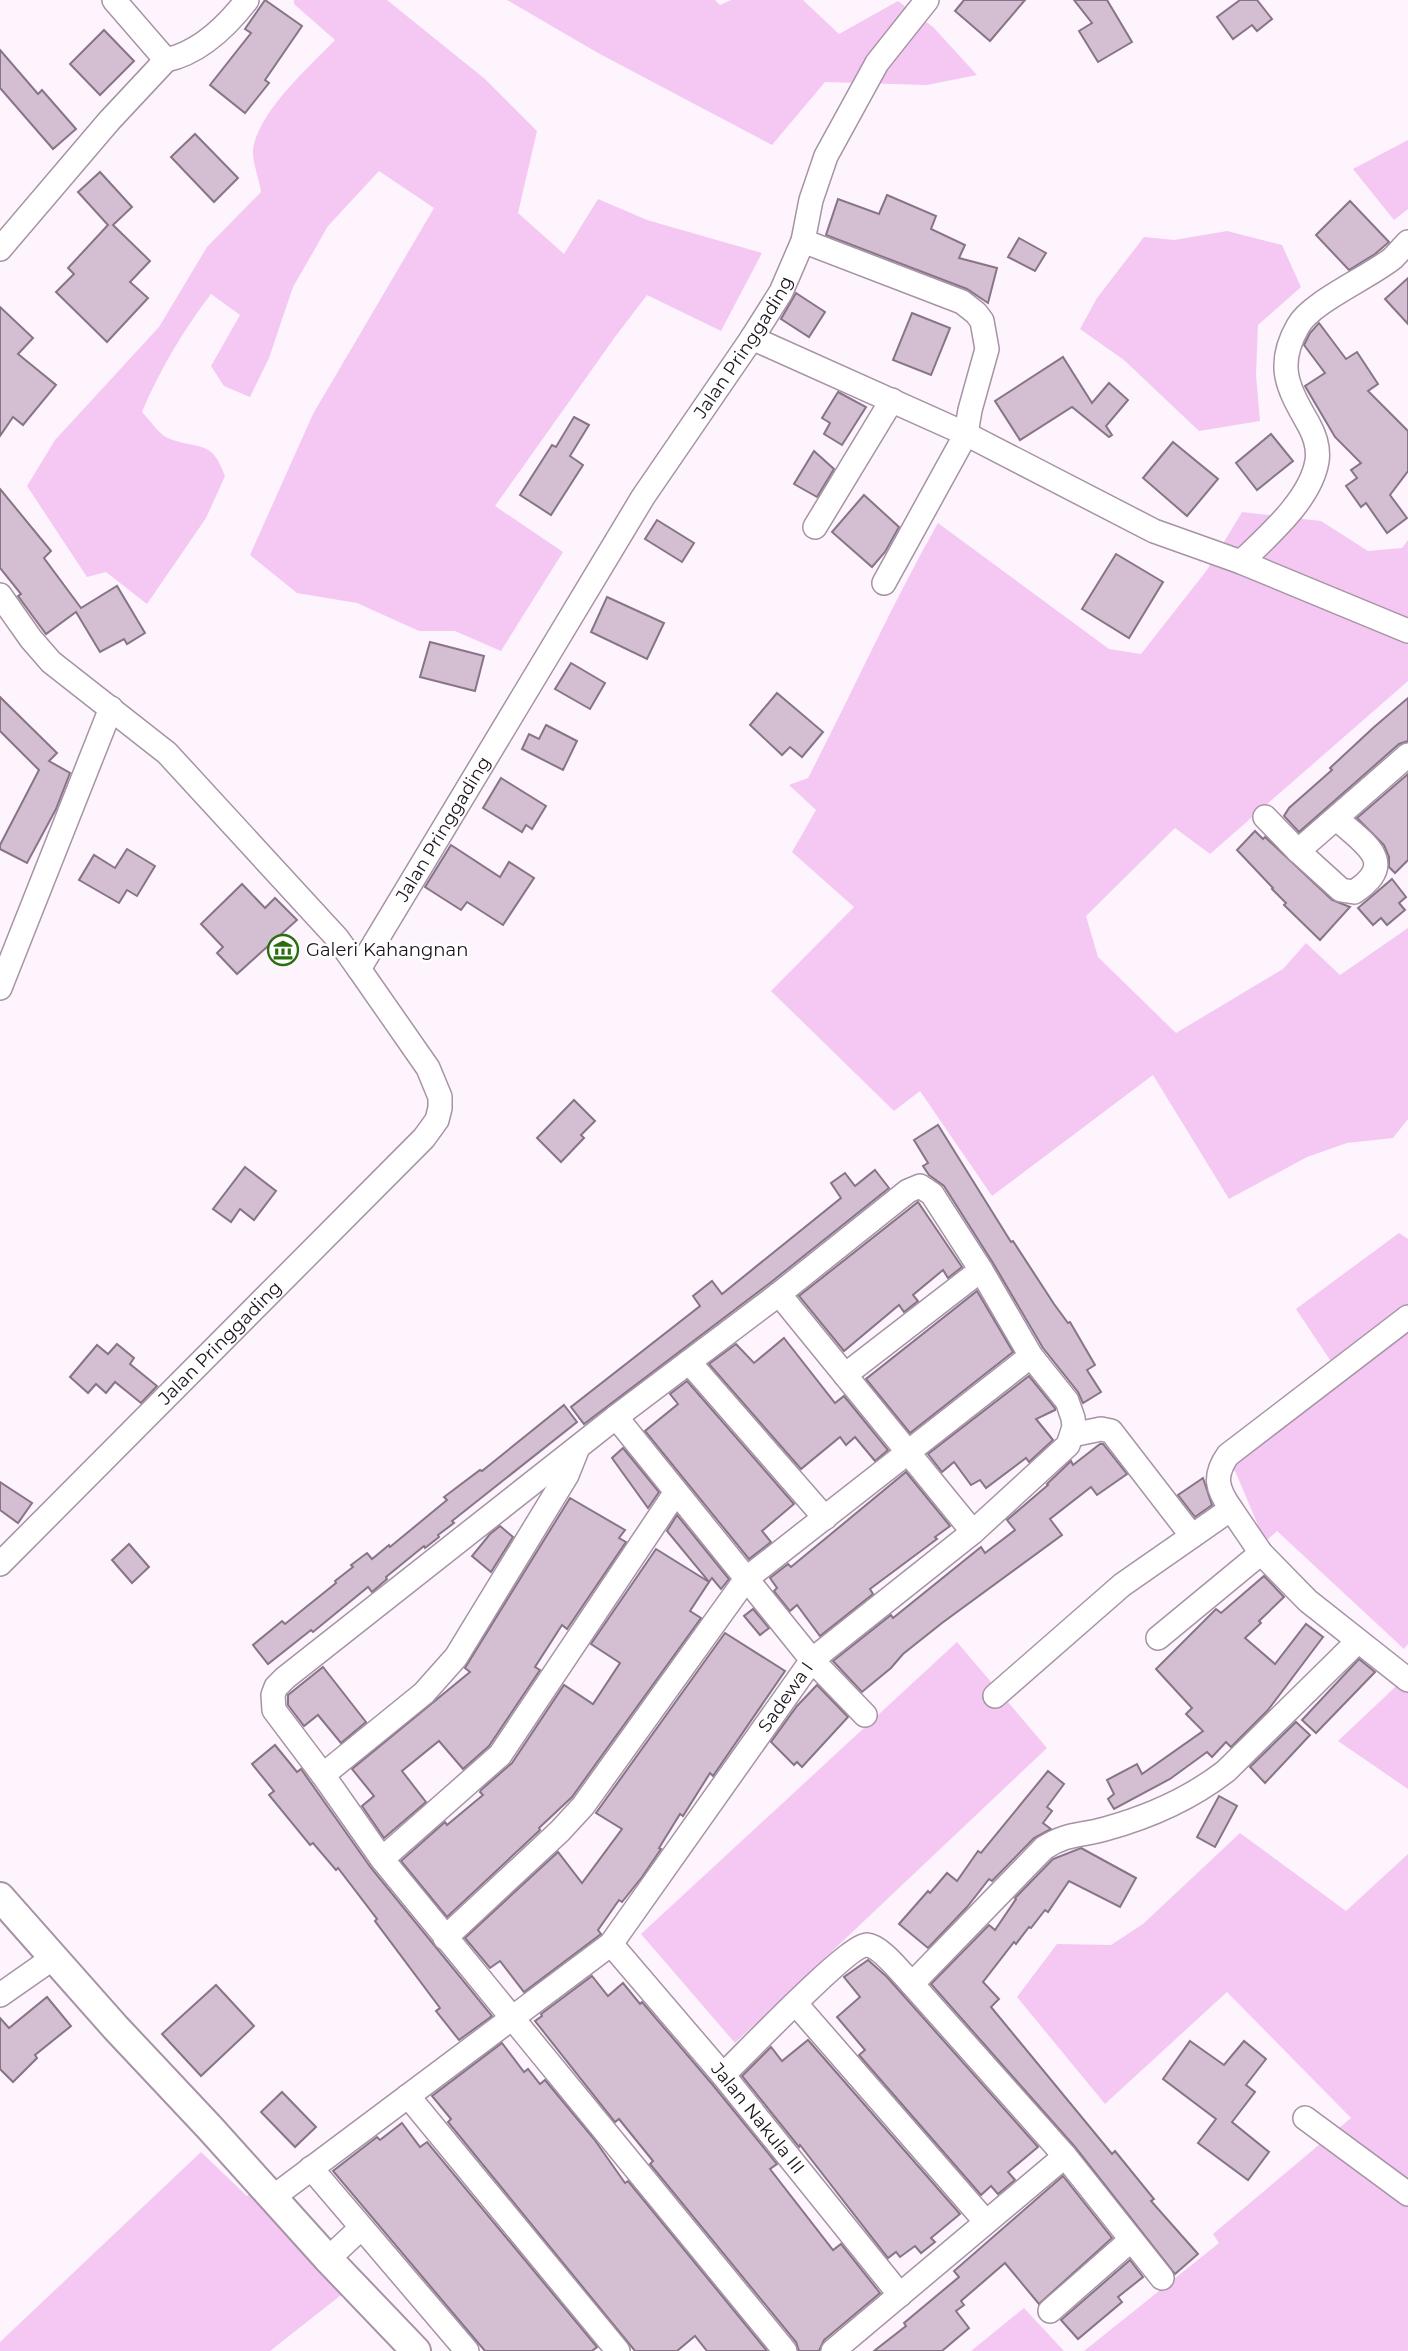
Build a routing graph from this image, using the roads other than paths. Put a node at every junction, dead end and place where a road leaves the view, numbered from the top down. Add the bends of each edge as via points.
1 (114, 0) edge
2 (247, 0) edge
3 (927, 0) edge
4 (166, 60) junction
5 (803, 241) junction
6 (1408, 242) edge
7 (0, 249) edge
8 (752, 338) junction
9 (892, 400) junction
10 (966, 433) junction
11 (815, 527) dead end
12 (1241, 562) junction
13 (884, 583) dead end
14 (0, 595) edge
15 (1408, 631) edge
16 (111, 708) junction
17 (1408, 756) edge
18 (1265, 817) dead end
19 (1336, 818) junction
20 (1298, 851) junction
21 (359, 969) junction
22 (0, 988) edge
23 (981, 1269) junction
24 (779, 1294) junction
25 (1408, 1317) edge
26 (1031, 1356) junction
27 (689, 1362) junction
28 (845, 1375) junction
29 (616, 1417) junction
30 (1072, 1435) junction
31 (579, 1447) junction
32 (908, 1453) junction
33 (676, 1492) junction
34 (1231, 1509) junction
35 (825, 1518) junction
36 (973, 1532) junction
37 (1192, 1536) junction
38 (1261, 1553) junction
39 (0, 1564) edge
40 (746, 1579) junction
41 (1158, 1639) dead end
42 (1359, 1640) junction
43 (812, 1660) junction
44 (1408, 1680) edge
45 (995, 1696) dead end
46 (865, 1715) dead end
47 (323, 1774) junction
48 (382, 1860) junction
49 (0, 1897) edge
50 (445, 1938) junction
51 (611, 1944) junction
52 (53, 1958) junction
53 (912, 1984) junction
54 (0, 1995) edge
55 (796, 2004) junction
56 (512, 2020) junction
57 (723, 2076) junction
58 (408, 2096) junction
59 (1305, 2118) dead end
60 (1065, 2156) junction
61 (311, 2168) junction
62 (1408, 2194) edge
63 (272, 2198) junction
64 (986, 2222) junction
65 (361, 2228) junction
66 (1131, 2239) junction
67 (328, 2259) junction
68 (1162, 2278) dead end
69 (900, 2295) junction
70 (1050, 2311) dead end
71 (416, 2351) edge
72 (467, 2351) edge
73 (618, 2351) edge
74 (785, 2351) edge
75 (833, 2351) edge

1 - 4 street
2 - 4 street via 198,47
3 - 5 street, Jalan Pringgading via 877,63 826,156
4 - 7 street
5 - 8 street, Jalan Pringgading via 781,292
5 - 10 street via 962,302 976,313 987,349
6 - 12 street via 1298,323 1287,348 1285,369 1289,390 1316,438 1318,459 1298,502
8 - 9 street
8 - 21 street, Jalan Pringgading via 643,497
9 - 10 street
9 - 11 street
10 - 12 street via 1154,531
10 - 13 street
12 - 15 street
14 - 16 street via 51,662
16 - 21 street via 167,753 337,938
16 - 22 street
17 - 19 street
18 - 20 street
19 - 20 street
19 - 20 street via 1375,856 1377,870 1365,884 1354,892 1341,890
21 - 39 street, Jalan Pringgading via 428,1068 440,1097 437,1120
23 - 24 street via 932,1194 916,1186
23 - 26 street
23 - 28 street
24 - 27 street
24 - 28 street
25 - 34 street via 1228,1455 1218,1476
26 - 30 street via 1067,1401
26 - 32 street
27 - 29 street
27 - 35 street
28 - 32 street
29 - 31 street
29 - 33 street
30 - 36 street, Sadewa I via 1058,1455
30 - 37 street via 1111,1431
31 - 47 street via 567,1475 456,1657 424,1693
31 - 47 street via 276,1687 274,1710
32 - 35 street
32 - 36 street
33 - 40 street
33 - 48 street via 500,1755
34 - 37 street
34 - 38 street
35 - 40 street
36 - 43 street, Sadewa I
37 - 45 street via 1122,1585
38 - 41 street
38 - 42 street via 1308,1601
40 - 43 street
40 - 50 street via 583,1806
42 - 44 street
42 - 53 street via 1205,1787 1150,1814 1060,1837 1044,1848
43 - 46 street
43 - 51 street, Sadewa I
47 - 48 street
48 - 50 street
49 - 52 street
50 - 56 street
51 - 56 street, Sadewa I
51 - 57 street, Jalan Nakula III
52 - 54 street
52 - 63 street
53 - 55 street via 880,1951 867,1945 835,1965
53 - 60 street
55 - 57 street
55 - 64 street
56 - 58 street, Sadewa I
56 - 74 street
57 - 69 street, Jalan Nakula III
58 - 61 street, Sadewa I
58 - 73 street
59 - 62 street
60 - 64 street
60 - 66 street
61 - 63 street, Sadewa I
61 - 65 street
63 - 67 street
64 - 69 street
65 - 67 street
65 - 72 street
66 - 68 street
66 - 70 street
67 - 71 street
69 - 75 street

